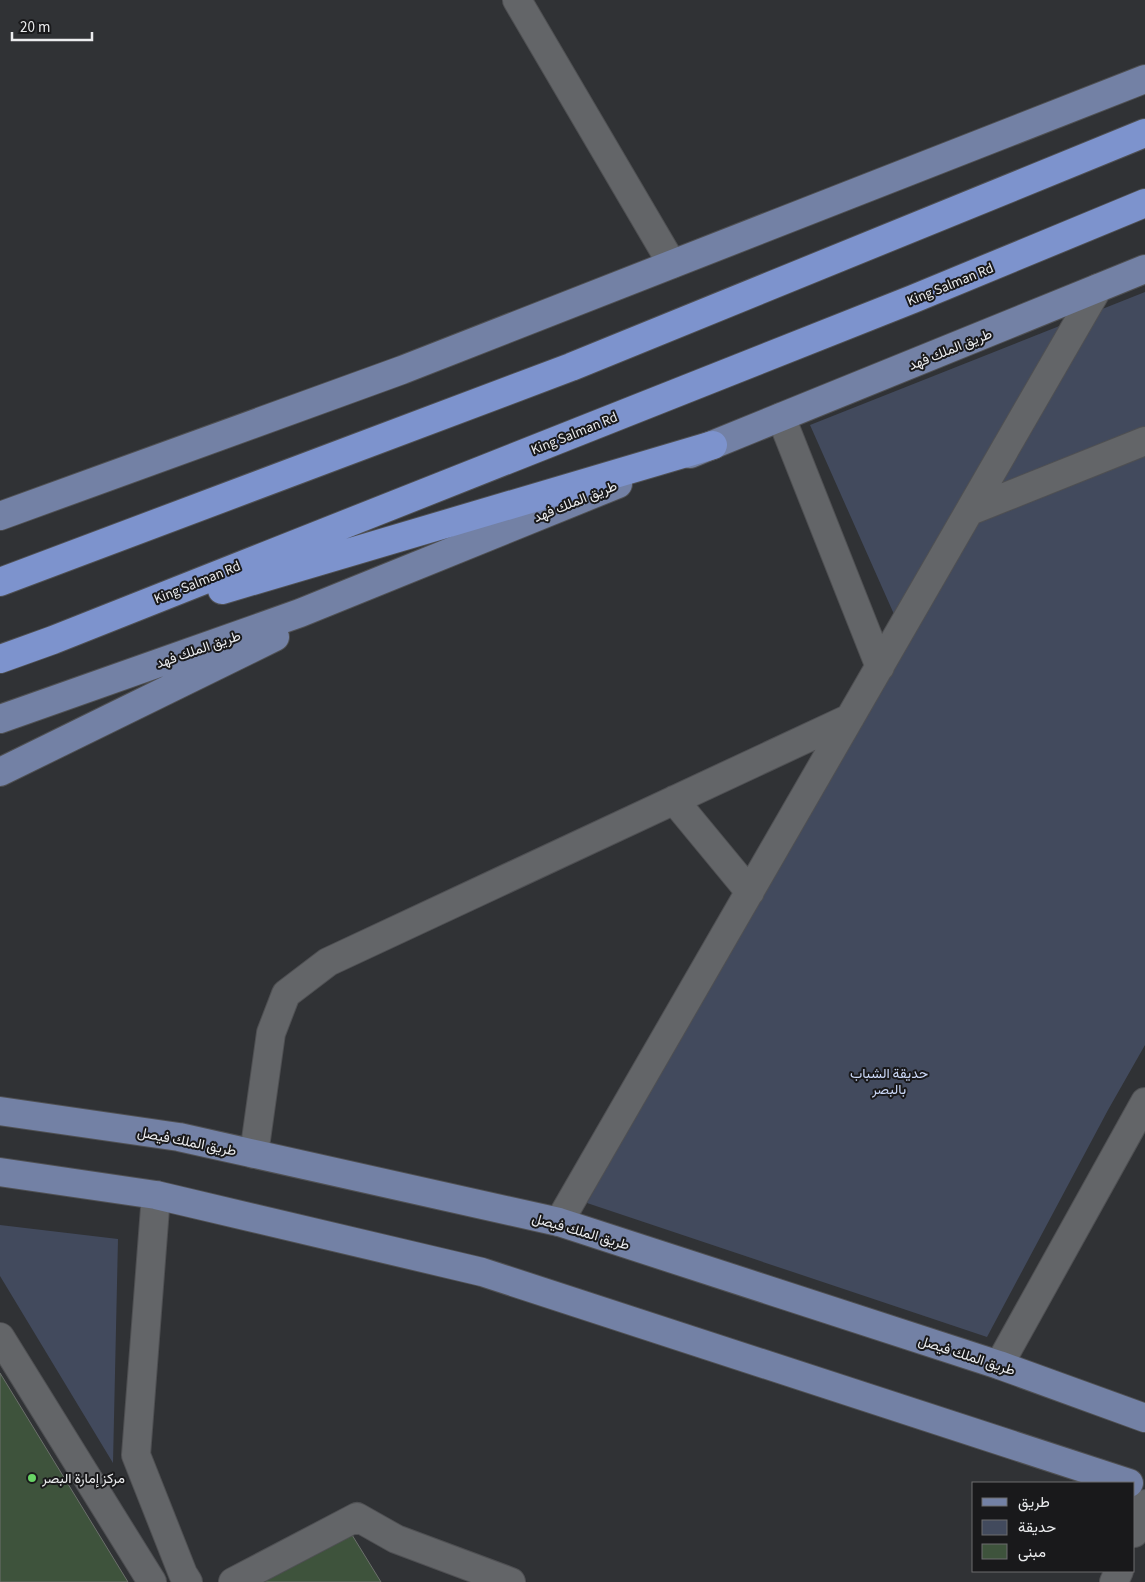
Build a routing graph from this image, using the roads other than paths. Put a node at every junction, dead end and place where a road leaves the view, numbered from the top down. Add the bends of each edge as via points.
1 (517, 0) edge
2 (1145, 79) edge
3 (1145, 133) edge
4 (1145, 203) edge
5 (672, 264) junction
6 (1145, 269) edge
7 (1098, 288) junction
8 (781, 417) junction
9 (1145, 441) edge
10 (713, 445) junction
11 (970, 511) junction
12 (0, 516) edge
13 (450, 552) junction
14 (0, 582) edge
15 (53, 640) junction
16 (0, 659) edge
17 (880, 667) junction
18 (850, 718) junction
19 (0, 719) edge
20 (0, 772) edge
21 (674, 800) junction
22 (750, 892) junction
23 (1145, 1102) edge
24 (0, 1112) edge
25 (254, 1154) junction
26 (0, 1172) edge
27 (156, 1195) junction
28 (559, 1222) junction
29 (0, 1338) edge
30 (999, 1365) junction
31 (1145, 1418) edge
32 (1125, 1482) edge
33 (1145, 1504) edge
34 (1135, 1530) edge
35 (152, 1582) edge
36 (188, 1582) edge
37 (233, 1582) edge
38 (511, 1582) edge

1 - 5 street
2 - 5 main road
3 - 14 highway via 571,367
4 - 15 highway, King Salman Rd via 913,299
5 - 12 main road via 402,370
6 - 7 main road, طريق الملك فهد
7 - 8 main road, طريق الملك فهد
7 - 11 street
8 - 10 main road, طريق الملك فهد
8 - 17 street
9 - 11 street
10 - 13 main road, طريق الملك فهد
10 - 15 highway
11 - 17 street
13 - 19 main road, طريق الملك فهد via 300,613
13 - 20 main road
15 - 16 highway, King Salman Rd
17 - 18 street
18 - 21 street
18 - 22 street
21 - 22 street
21 - 25 street via 328,962 286,994 271,1032
22 - 28 street
23 - 30 street
24 - 25 main road, طريق الملك فيصل via 180,1137
25 - 28 main road, طريق الملك فيصل
26 - 27 main road
27 - 32 main road via 482,1272
27 - 36 street via 136,1455
28 - 30 main road, طريق الملك فيصل
29 - 35 street
30 - 31 main road, طريق الملك فيصل
33 - 34 street
37 - 38 street via 357,1517 396,1539

